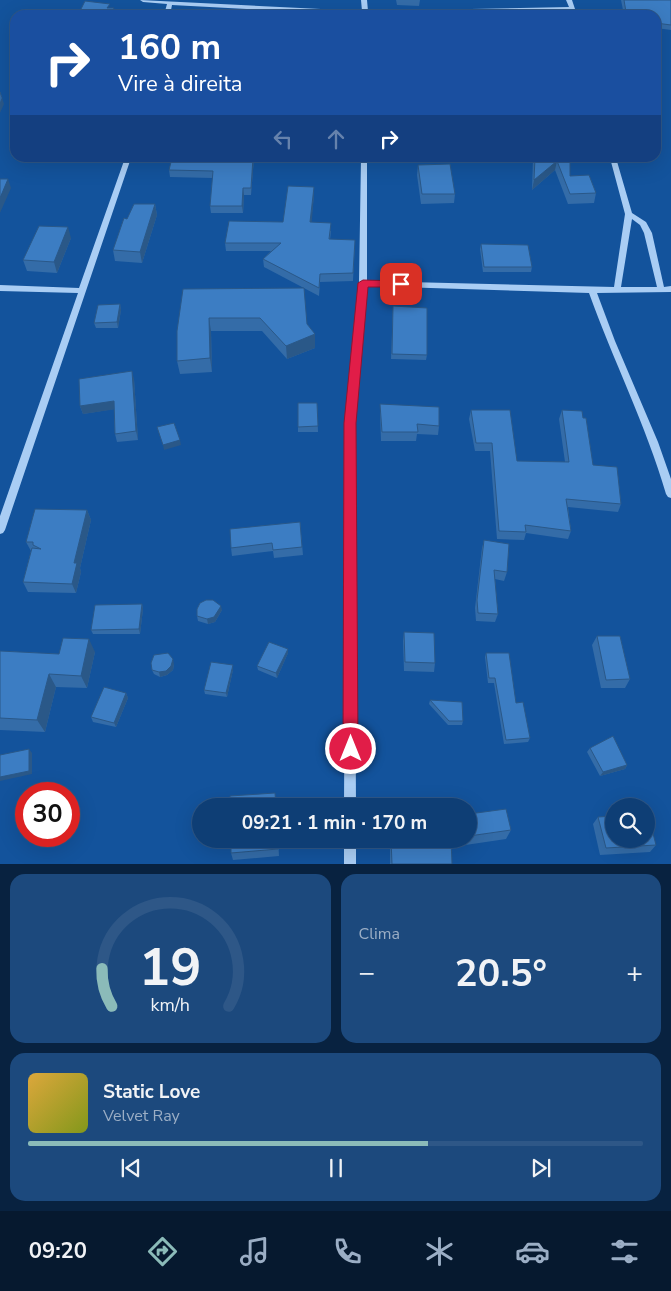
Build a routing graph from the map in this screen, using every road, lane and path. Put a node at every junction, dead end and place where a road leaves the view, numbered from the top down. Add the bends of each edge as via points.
1 (143, 0) edge
2 (170, 2) junction
3 (168, 10) edge
4 (300, 10) edge
5 (127, 162) edge
6 (364, 162) edge
7 (614, 162) edge
8 (629, 214) junction
9 (363, 283) junction
10 (0, 288) edge
11 (661, 289) junction
12 (671, 289) edge
13 (592, 290) junction
14 (617, 290) junction
15 (81, 291) junction
16 (671, 494) edge
17 (0, 530) edge
18 (350, 798) edge
19 (350, 848) edge
20 (350, 864) edge

1 - 2 street
2 - 3 street
2 - 4 street
5 - 15 street
6 - 9 street
7 - 8 street
8 - 11 street via 643,224 648,233
8 - 14 street
9 - 13 street
9 - 18 street via 350,423
10 - 15 street
11 - 12 street
11 - 14 street
13 - 14 street
13 - 16 street via 604,326 651,434
15 - 17 street
19 - 20 street

